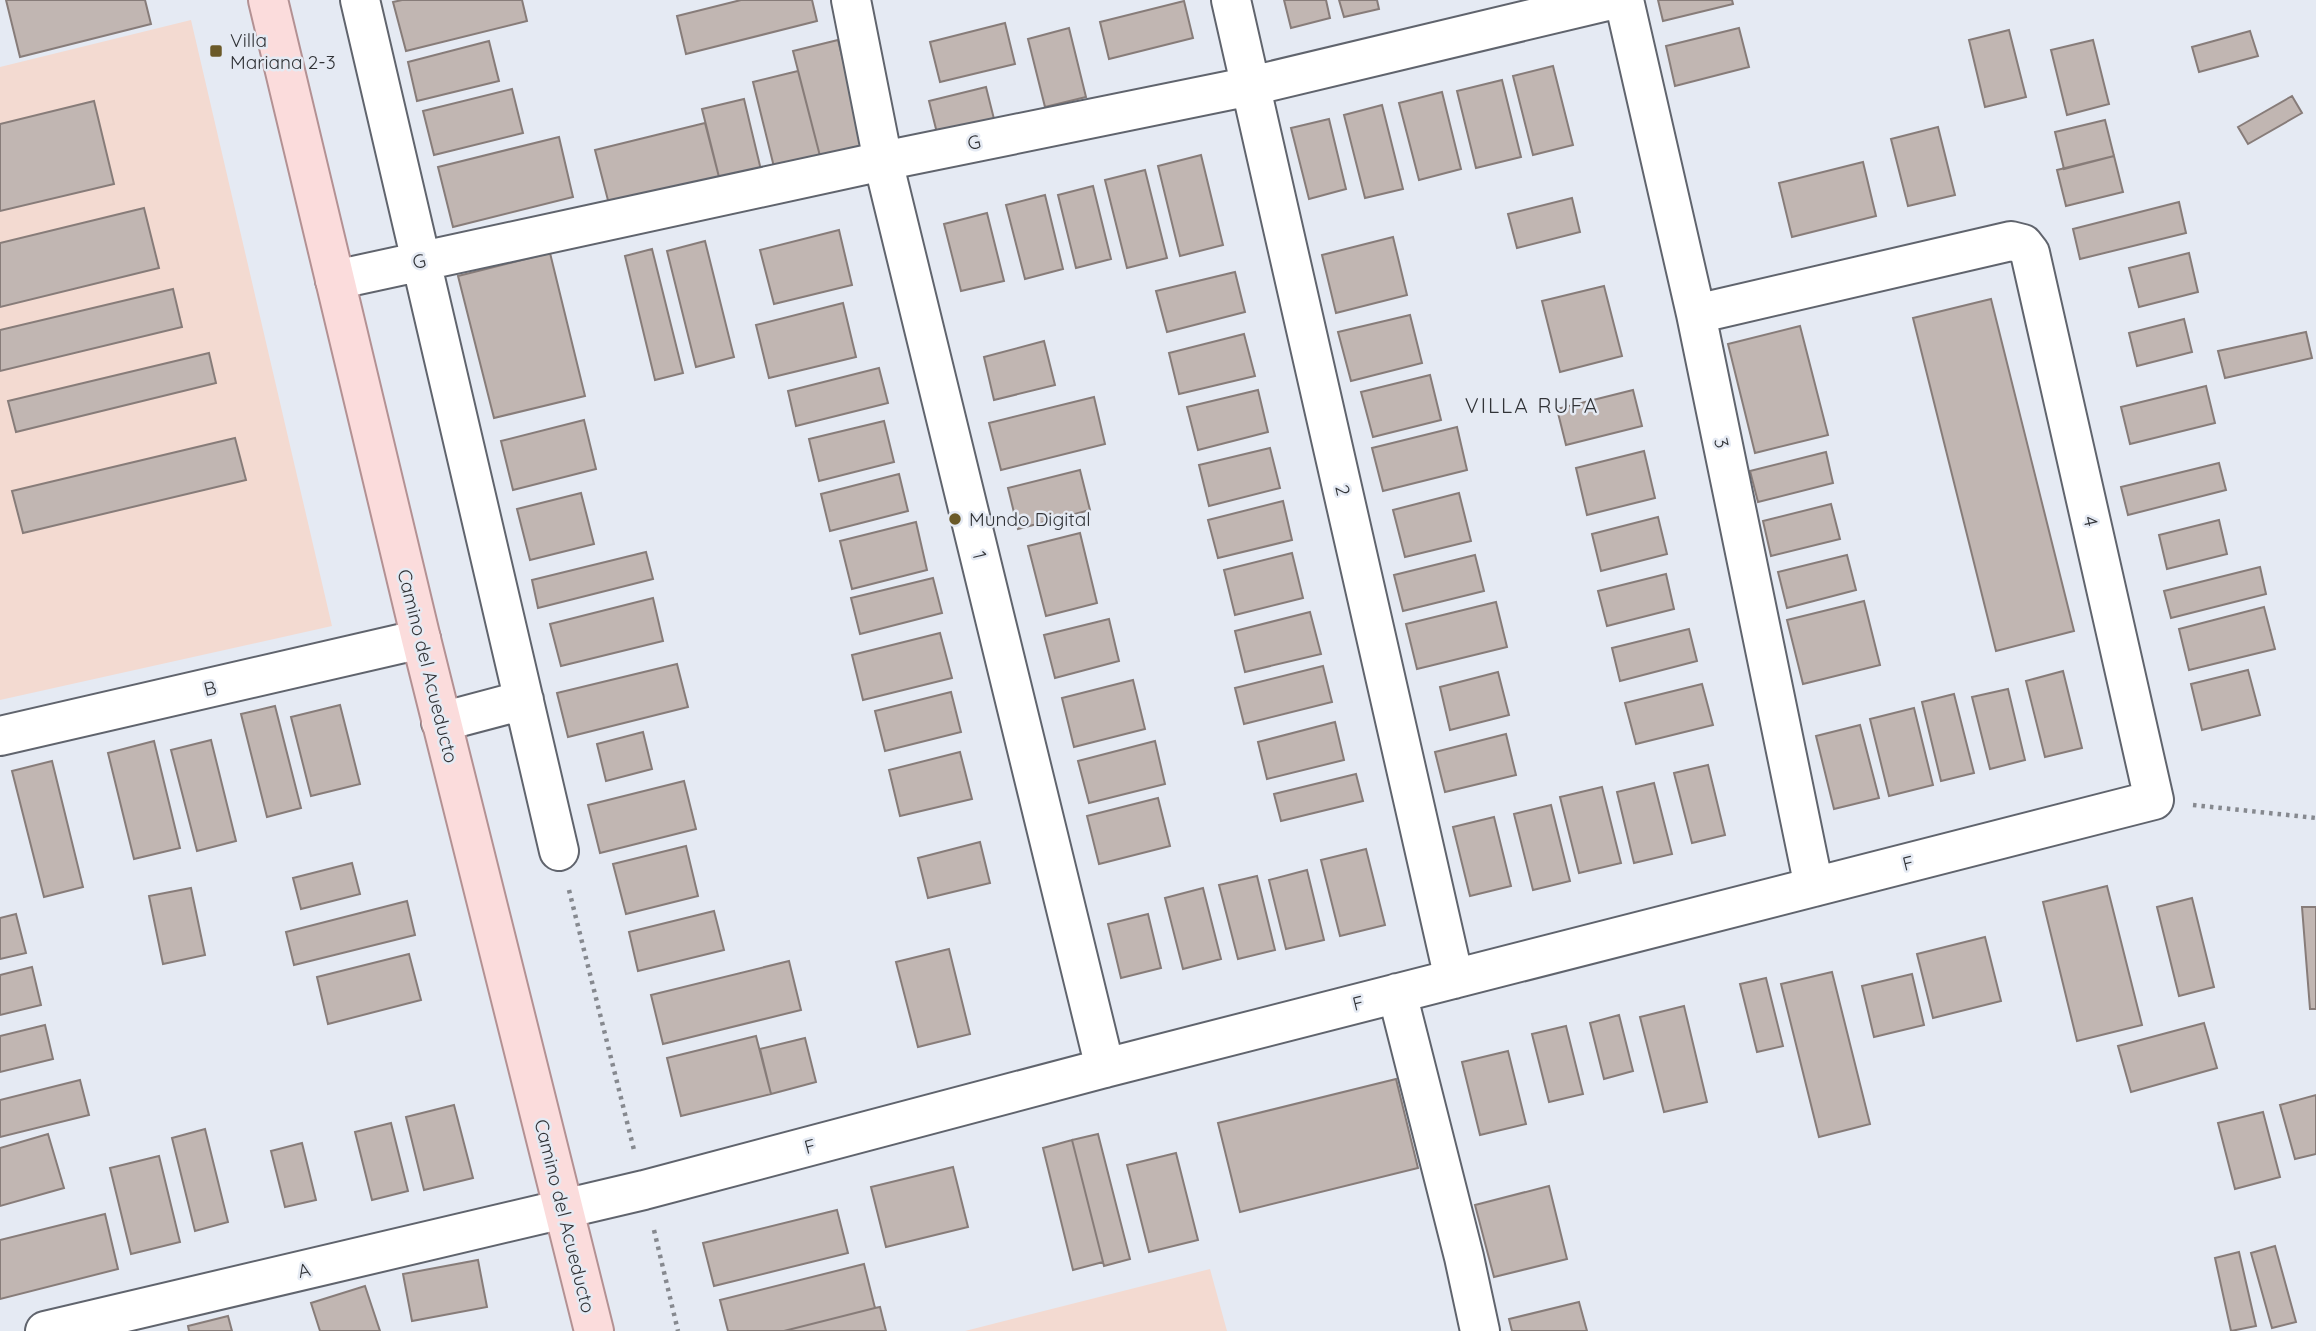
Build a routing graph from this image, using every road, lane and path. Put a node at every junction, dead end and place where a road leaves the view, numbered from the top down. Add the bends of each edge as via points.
1 (268, 0) edge
2 (360, 0) edge
3 (851, 0) edge
4 (1231, 0) edge
5 (1611, 0) edge
6 (1625, 0) edge
7 (1251, 86) junction
8 (883, 161) junction
9 (422, 260) junction
10 (335, 280) junction
11 (1696, 314) junction
12 (421, 639) junction
13 (524, 700) junction
14 (441, 722) junction
15 (0, 736) edge
16 (2154, 800) junction
17 (2316, 818) edge
18 (559, 851) joint
19 (1814, 887) junction
20 (1454, 979) junction
21 (1397, 993) junction
22 (1105, 1068) junction
23 (644, 1190) junction
24 (564, 1209) junction
25 (45, 1331) edge
26 (594, 1331) edge
27 (678, 1331) edge
28 (1480, 1331) edge

1 - 10 main road, Camino del Acueducto
2 - 9 street
3 - 8 street, 1
4 - 7 street, 2
5 - 7 street, G
6 - 11 street, 3
7 - 8 street, G
7 - 20 street, 2
8 - 9 street, G
8 - 22 street, 1
9 - 10 street, G
9 - 13 street
10 - 12 main road, Camino del Acueducto
11 - 16 street, 4 via 2011,241 2023,244 2030,253
11 - 19 street, 3
12 - 14 main road, Camino del Acueducto
12 - 15 street, B
13 - 14 street
13 - 18 street
14 - 24 main road, Camino del Acueducto
16 - 17 path
16 - 19 street, F
18 - 23 path
19 - 20 street, F
20 - 21 street, F
21 - 22 street, F
21 - 28 street
22 - 23 street, F
23 - 24 street, F
23 - 27 path
24 - 25 street, A
24 - 26 main road, Camino del Acueducto

